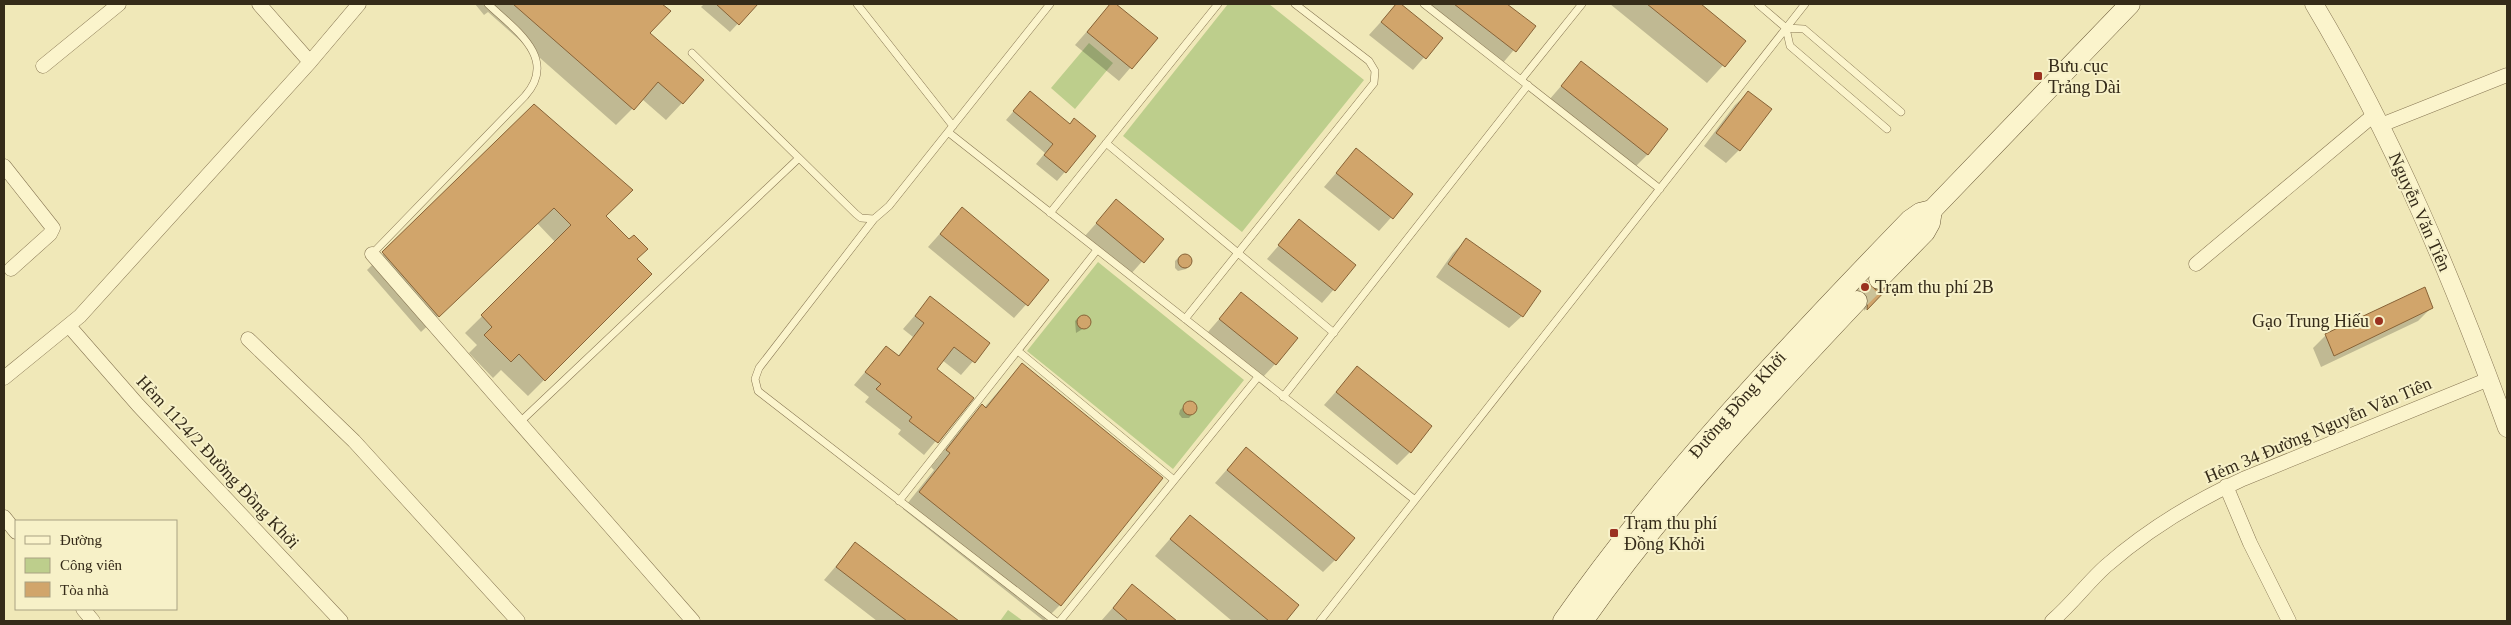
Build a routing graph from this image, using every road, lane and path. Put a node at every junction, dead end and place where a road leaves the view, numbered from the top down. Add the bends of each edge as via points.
1 (119, 4) edge
2 (260, 4) edge
3 (359, 4) edge
4 (488, 4) edge
5 (857, 4) edge
6 (1050, 4) edge
7 (1218, 4) edge
8 (1295, 4) edge
9 (1424, 4) edge
10 (1582, 4) edge
11 (1758, 4) edge
12 (1805, 4) edge
13 (2130, 4) edge
14 (2314, 4) edge
15 (1786, 28) junction
16 (692, 54) dead end
17 (310, 62) junction
18 (43, 66) dead end
19 (2507, 75) edge
20 (1524, 83) junction
21 (1902, 112) dead end
22 (2378, 120) junction
23 (953, 126) junction
24 (1887, 129) dead end
25 (948, 132) junction
26 (1106, 143) junction
27 (799, 158) junction
28 (4, 166) edge
29 (1660, 189) junction
30 (1932, 210) junction
31 (1050, 213) junction
32 (874, 219) junction
33 (1097, 250) junction
34 (1238, 253) junction
35 (372, 254) joint
36 (2196, 264) dead end
37 (11, 269) dead end
38 (1882, 282) tunnel mouth
39 (1855, 308) tunnel mouth
40 (1185, 319) junction
41 (69, 326) junction
42 (1334, 333) junction
43 (248, 339) dead end
44 (1018, 351) junction
45 (1258, 377) junction
46 (4, 378) edge
47 (2489, 379) junction
48 (1283, 397) junction
49 (519, 423) junction
50 (2507, 428) edge
51 (1174, 480) junction
52 (2226, 486) junction
53 (1415, 500) junction
54 (899, 501) junction
55 (4, 517) edge
56 (15, 531) edge
57 (84, 610) edge
58 (93, 621) edge
59 (341, 621) edge
60 (518, 621) edge
61 (694, 621) edge
62 (1055, 621) edge
63 (1060, 621) edge
64 (1320, 621) edge
65 (1564, 621) edge
66 (1583, 621) edge
67 (2052, 621) edge
68 (2289, 621) edge

1 - 18 street
2 - 17 street
3 - 17 street
4 - 35 lane via 532,49 538,64 536,81
5 - 23 lane
6 - 23 lane
7 - 26 lane
8 - 34 lane via 1369,61 1375,71 1374,84
9 - 20 lane
10 - 20 lane
11 - 15 lane
12 - 15 lane
13 - 30 main road, Đường Đồng Khởi
14 - 22 street, Nguyễn Văn Tiên
15 - 21 lane via 1804,30
15 - 24 lane via 1790,46
15 - 29 lane
16 - 27 lane
17 - 41 street
19 - 22 street
20 - 29 lane
20 - 42 lane
22 - 36 street
22 - 47 street, Nguyễn Văn Tiên via 2448,274
23 - 25 lane
25 - 31 lane
25 - 32 lane via 890,206
26 - 31 lane
26 - 34 lane
27 - 32 lane via 856,214
27 - 49 lane
28 - 37 street via 53,228
29 - 53 lane
30 - 38 main road, Đường Đồng Khởi via 1928,227
30 - 65 main road, Đường Đồng Khởi via 1910,220 1760,377 1622,541
31 - 33 lane
32 - 54 lane via 759,368 755,379 761,395
33 - 40 lane
33 - 44 lane
34 - 40 lane
34 - 42 lane
35 - 49 street
39 - 66 main road, Đường Đồng Khởi via 1802,360 1651,531
40 - 45 lane
41 - 46 street
41 - 59 street, Hẻm 1124/2 Đường Đồng Khởi via 138,406
42 - 48 lane
43 - 60 street via 354,441
44 - 51 lane
44 - 54 lane
45 - 48 lane
45 - 51 lane
47 - 50 street, Nguyễn Văn Tiên
47 - 52 street, Hẻm 34 Đường Nguyễn Văn Tiên
48 - 53 lane
49 - 61 street
51 - 63 lane
52 - 67 street, Hẻm 34 Đường Nguyễn Văn Tiên via 2130,547 2095,576
52 - 68 street
53 - 64 lane
54 - 62 lane
55 - 56 street
57 - 58 street

